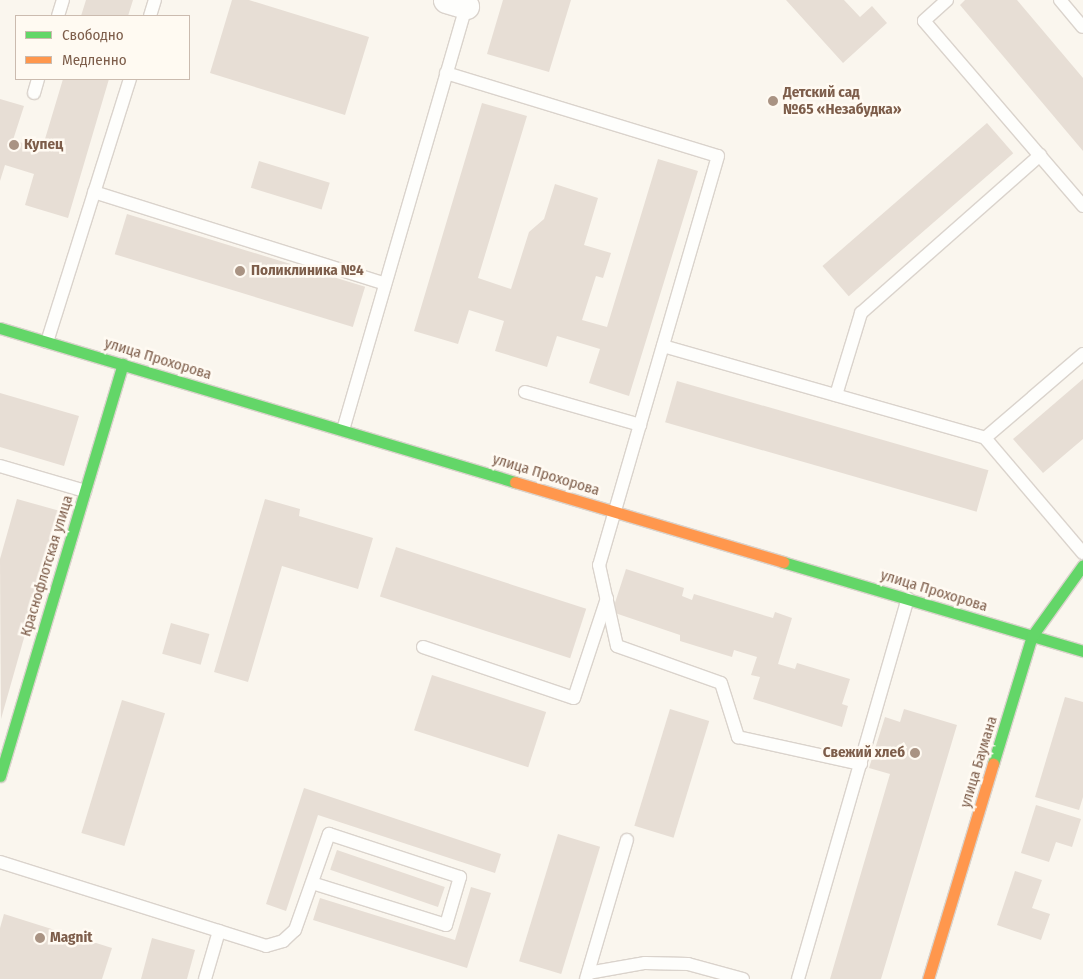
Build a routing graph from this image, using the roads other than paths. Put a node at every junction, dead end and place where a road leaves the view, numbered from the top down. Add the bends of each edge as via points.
1 (63, 0) edge
2 (155, 0) edge
3 (947, 0) edge
4 (1060, 0) edge
5 (460, 2) edge
6 (58, 15) edge
7 (150, 15) edge
8 (1083, 27) edge
9 (446, 74) junction
10 (38, 80) edge
11 (130, 80) edge
12 (34, 93) dead end
13 (1040, 155) junction
14 (94, 192) junction
15 (1083, 206) edge
16 (385, 284) junction
17 (0, 328) edge
18 (47, 342) junction
19 (663, 346) junction
20 (1083, 354) edge
21 (123, 364) junction
22 (525, 392) dead end
23 (836, 395) junction
24 (640, 425) junction
25 (342, 430) junction
26 (985, 438) junction
27 (0, 466) edge
28 (85, 491) junction
29 (615, 511) junction
30 (1083, 553) edge
31 (1083, 565) edge
32 (607, 598) junction
33 (908, 599) junction
34 (1032, 636) junction
35 (424, 647) dead end
36 (1083, 651) edge
37 (861, 764) junction
38 (0, 776) edge
39 (627, 840) dead end
40 (0, 862) edge
41 (312, 883) junction
42 (219, 931) junction
43 (587, 976) edge
44 (205, 979) edge
45 (743, 979) edge
46 (798, 979) edge
47 (928, 979) edge

1 - 6 lane
2 - 7 lane
3 - 13 lane via 924,21
4 - 8 lane
5 - 9 lane
9 - 16 lane
9 - 19 lane via 718,156
10 - 12 lane
11 - 14 lane
13 - 15 lane
13 - 23 lane via 861,313
14 - 16 lane
14 - 18 lane
16 - 25 lane
17 - 18 street, улица Прохорова
18 - 21 street, улица Прохорова
19 - 23 lane
19 - 24 lane
20 - 26 lane
21 - 25 street, улица Прохорова
21 - 28 street, Краснофлотская улица
22 - 24 lane
23 - 26 lane
24 - 29 lane
25 - 29 street, улица Прохорова
26 - 30 lane
27 - 28 lane
28 - 38 street, Краснофлотская улица
29 - 32 lane via 599,565
29 - 33 street, улица Прохорова
31 - 34 street, улица Баумана
32 - 35 lane via 574,698
32 - 37 lane via 617,646 722,683 738,737
33 - 34 street, улица Прохорова
33 - 37 lane
34 - 36 street, улица Прохорова
34 - 47 street, улица Баумана
37 - 46 lane
39 - 43 lane
40 - 42 lane
41 - 41 lane via 329,834 460,877 446,925
41 - 42 lane via 295,930 283,941 266,946
42 - 44 lane
43 - 45 lane via 645,963 688,964

